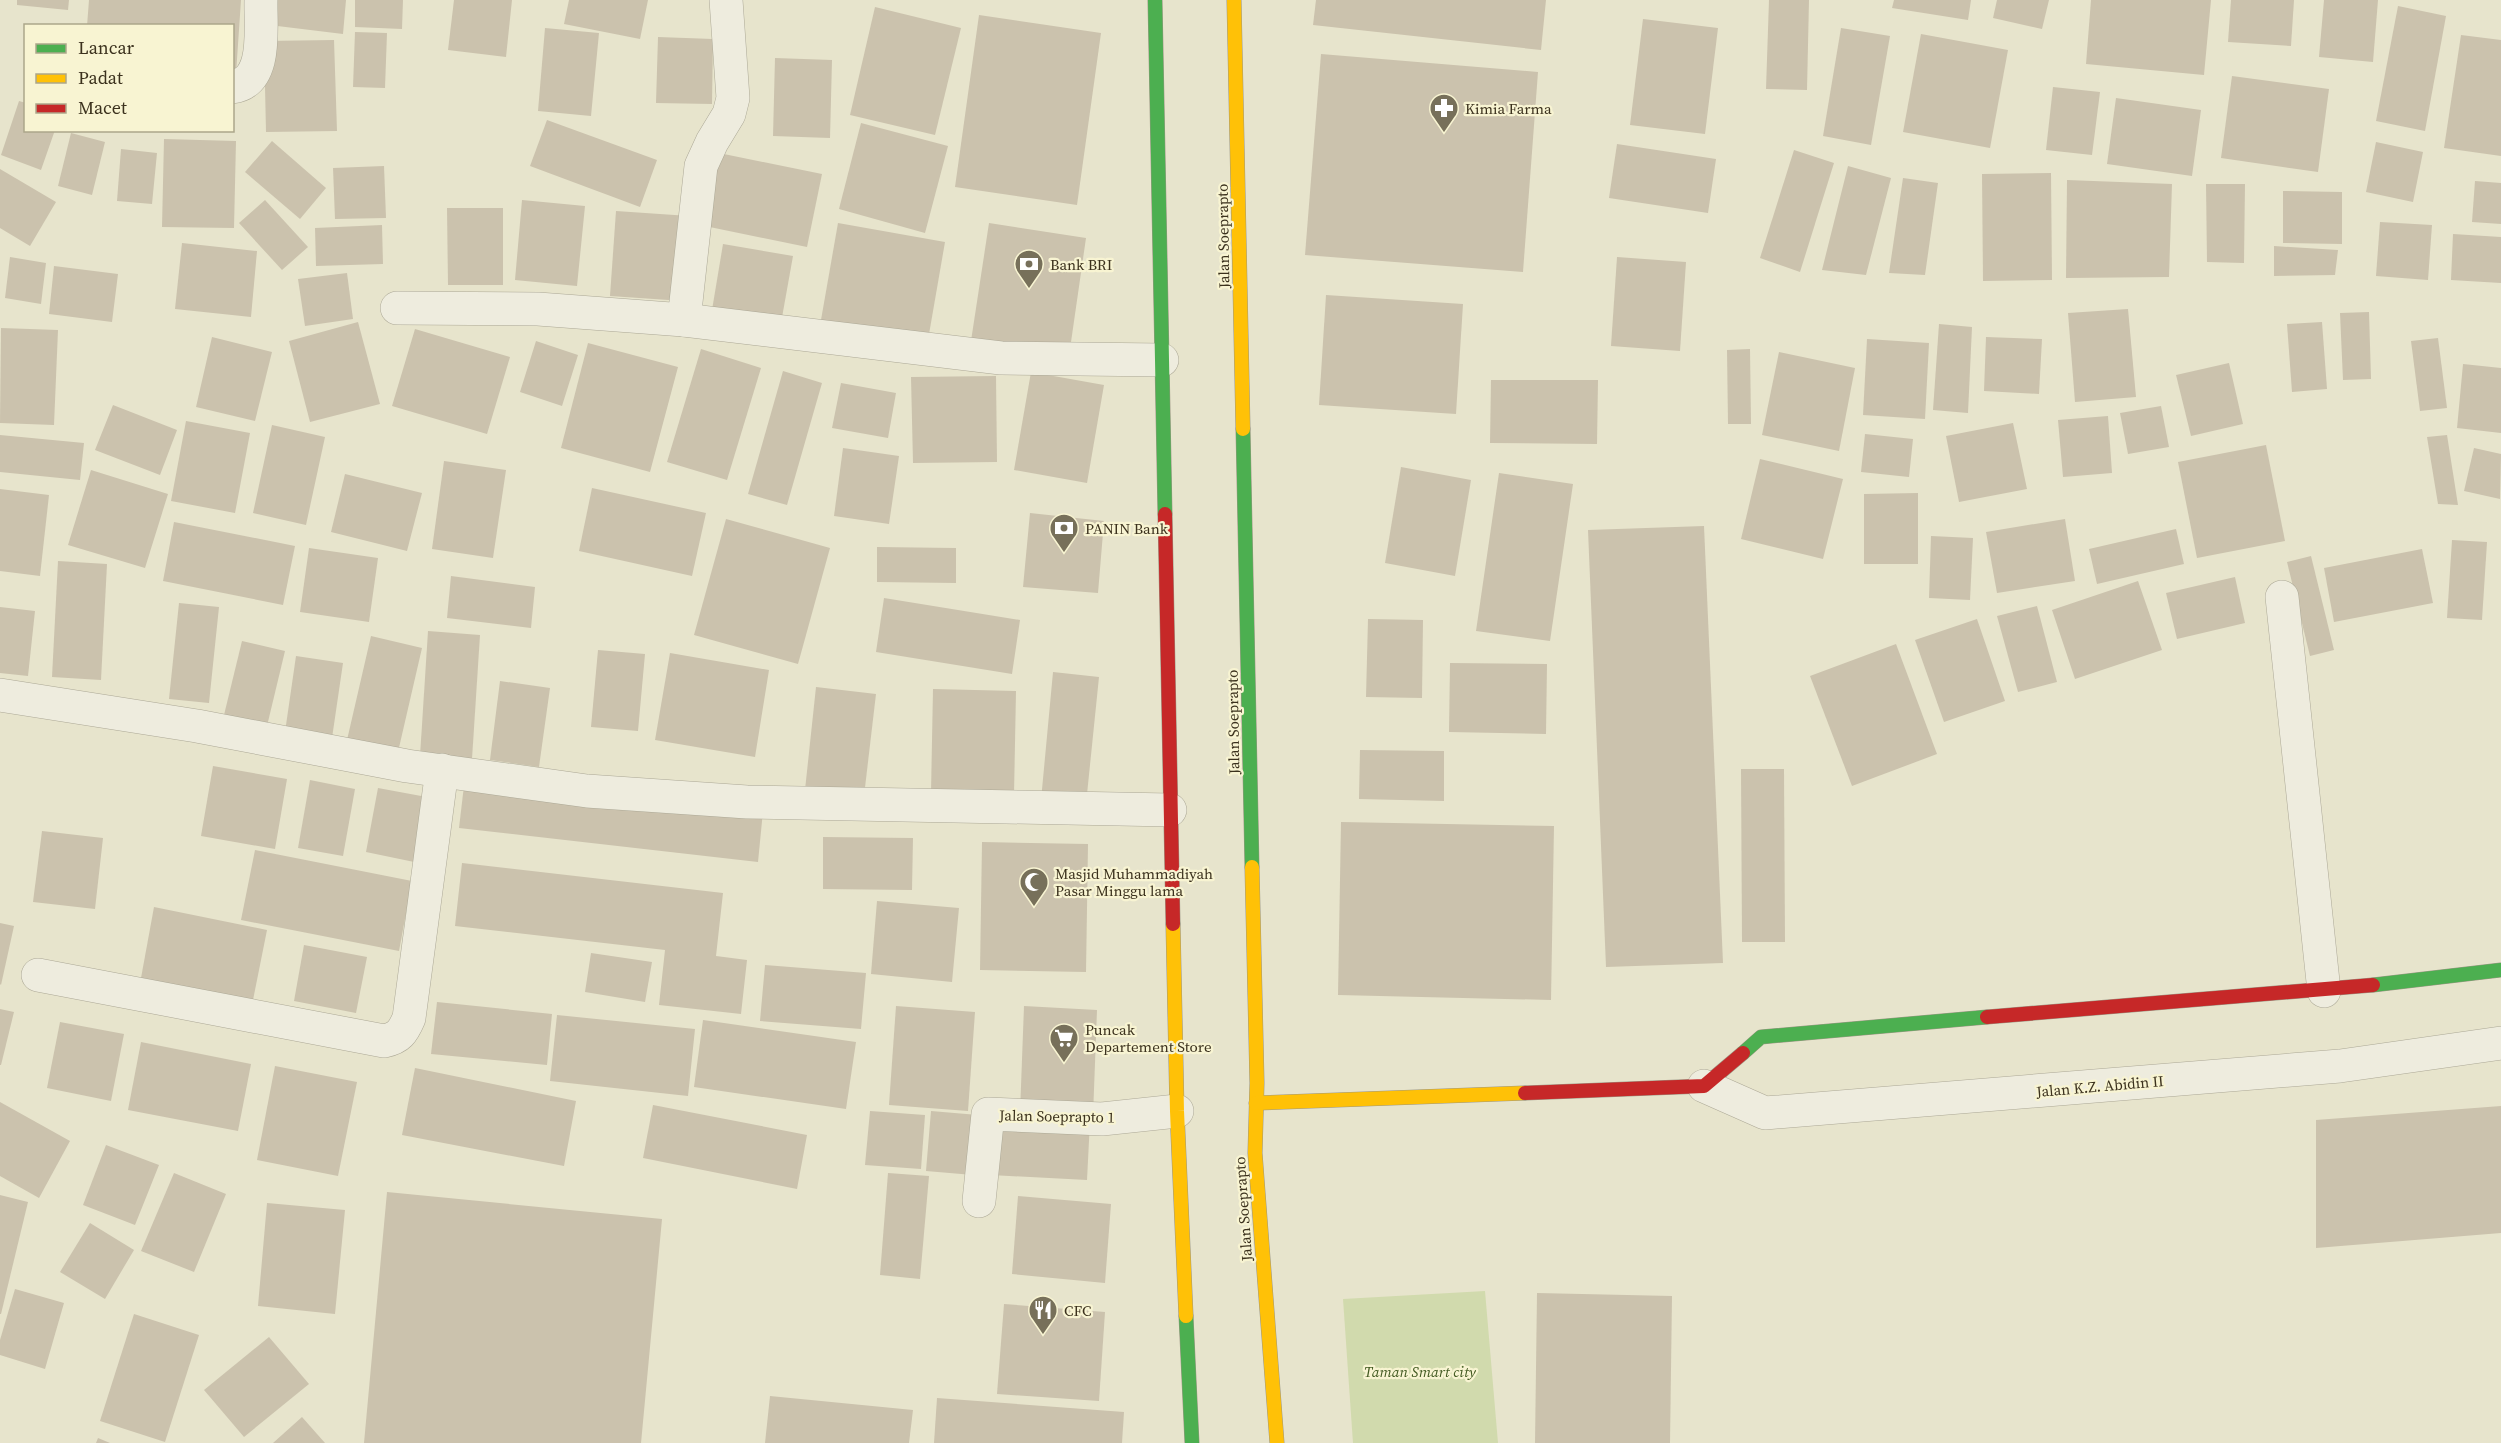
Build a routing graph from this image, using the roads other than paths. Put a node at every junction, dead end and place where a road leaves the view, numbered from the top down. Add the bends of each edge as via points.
1 (261, 0) edge
2 (726, 0) edge
3 (1155, 0) edge
4 (1234, 0) edge
5 (234, 86) edge
6 (397, 308) dead end
7 (684, 320) junction
8 (1162, 360) junction
9 (2282, 597) dead end
10 (0, 695) edge
11 (442, 770) junction
12 (1170, 810) junction
13 (2501, 970) edge
14 (38, 975) dead end
15 (2324, 991) junction
16 (2501, 1043) edge
17 (1704, 1086) junction
18 (1256, 1102) junction
19 (1177, 1112) junction
20 (979, 1201) dead end
21 (1192, 1443) edge
22 (1277, 1443) edge

1 - 5 street via 256,66 246,82
2 - 7 street via 733,98 729,114 701,166
3 - 8 main road
4 - 18 main road, Jalan Soeprapto
6 - 7 street via 538,309
7 - 8 street via 1001,358
8 - 12 main road
9 - 15 street
10 - 11 street
11 - 12 street via 587,790 747,802
11 - 14 street via 409,1018 396,1038 384,1041
12 - 19 main road
13 - 15 main road
15 - 17 main road via 1761,1037
16 - 17 street, Jalan K.Z. Abidin II via 2340,1066 1765,1113
17 - 18 main road
18 - 22 main road, Jalan Soeprapto via 1255,1153
19 - 20 street, Jalan Soeprapto 1 via 1102,1119 988,1114
19 - 21 main road

